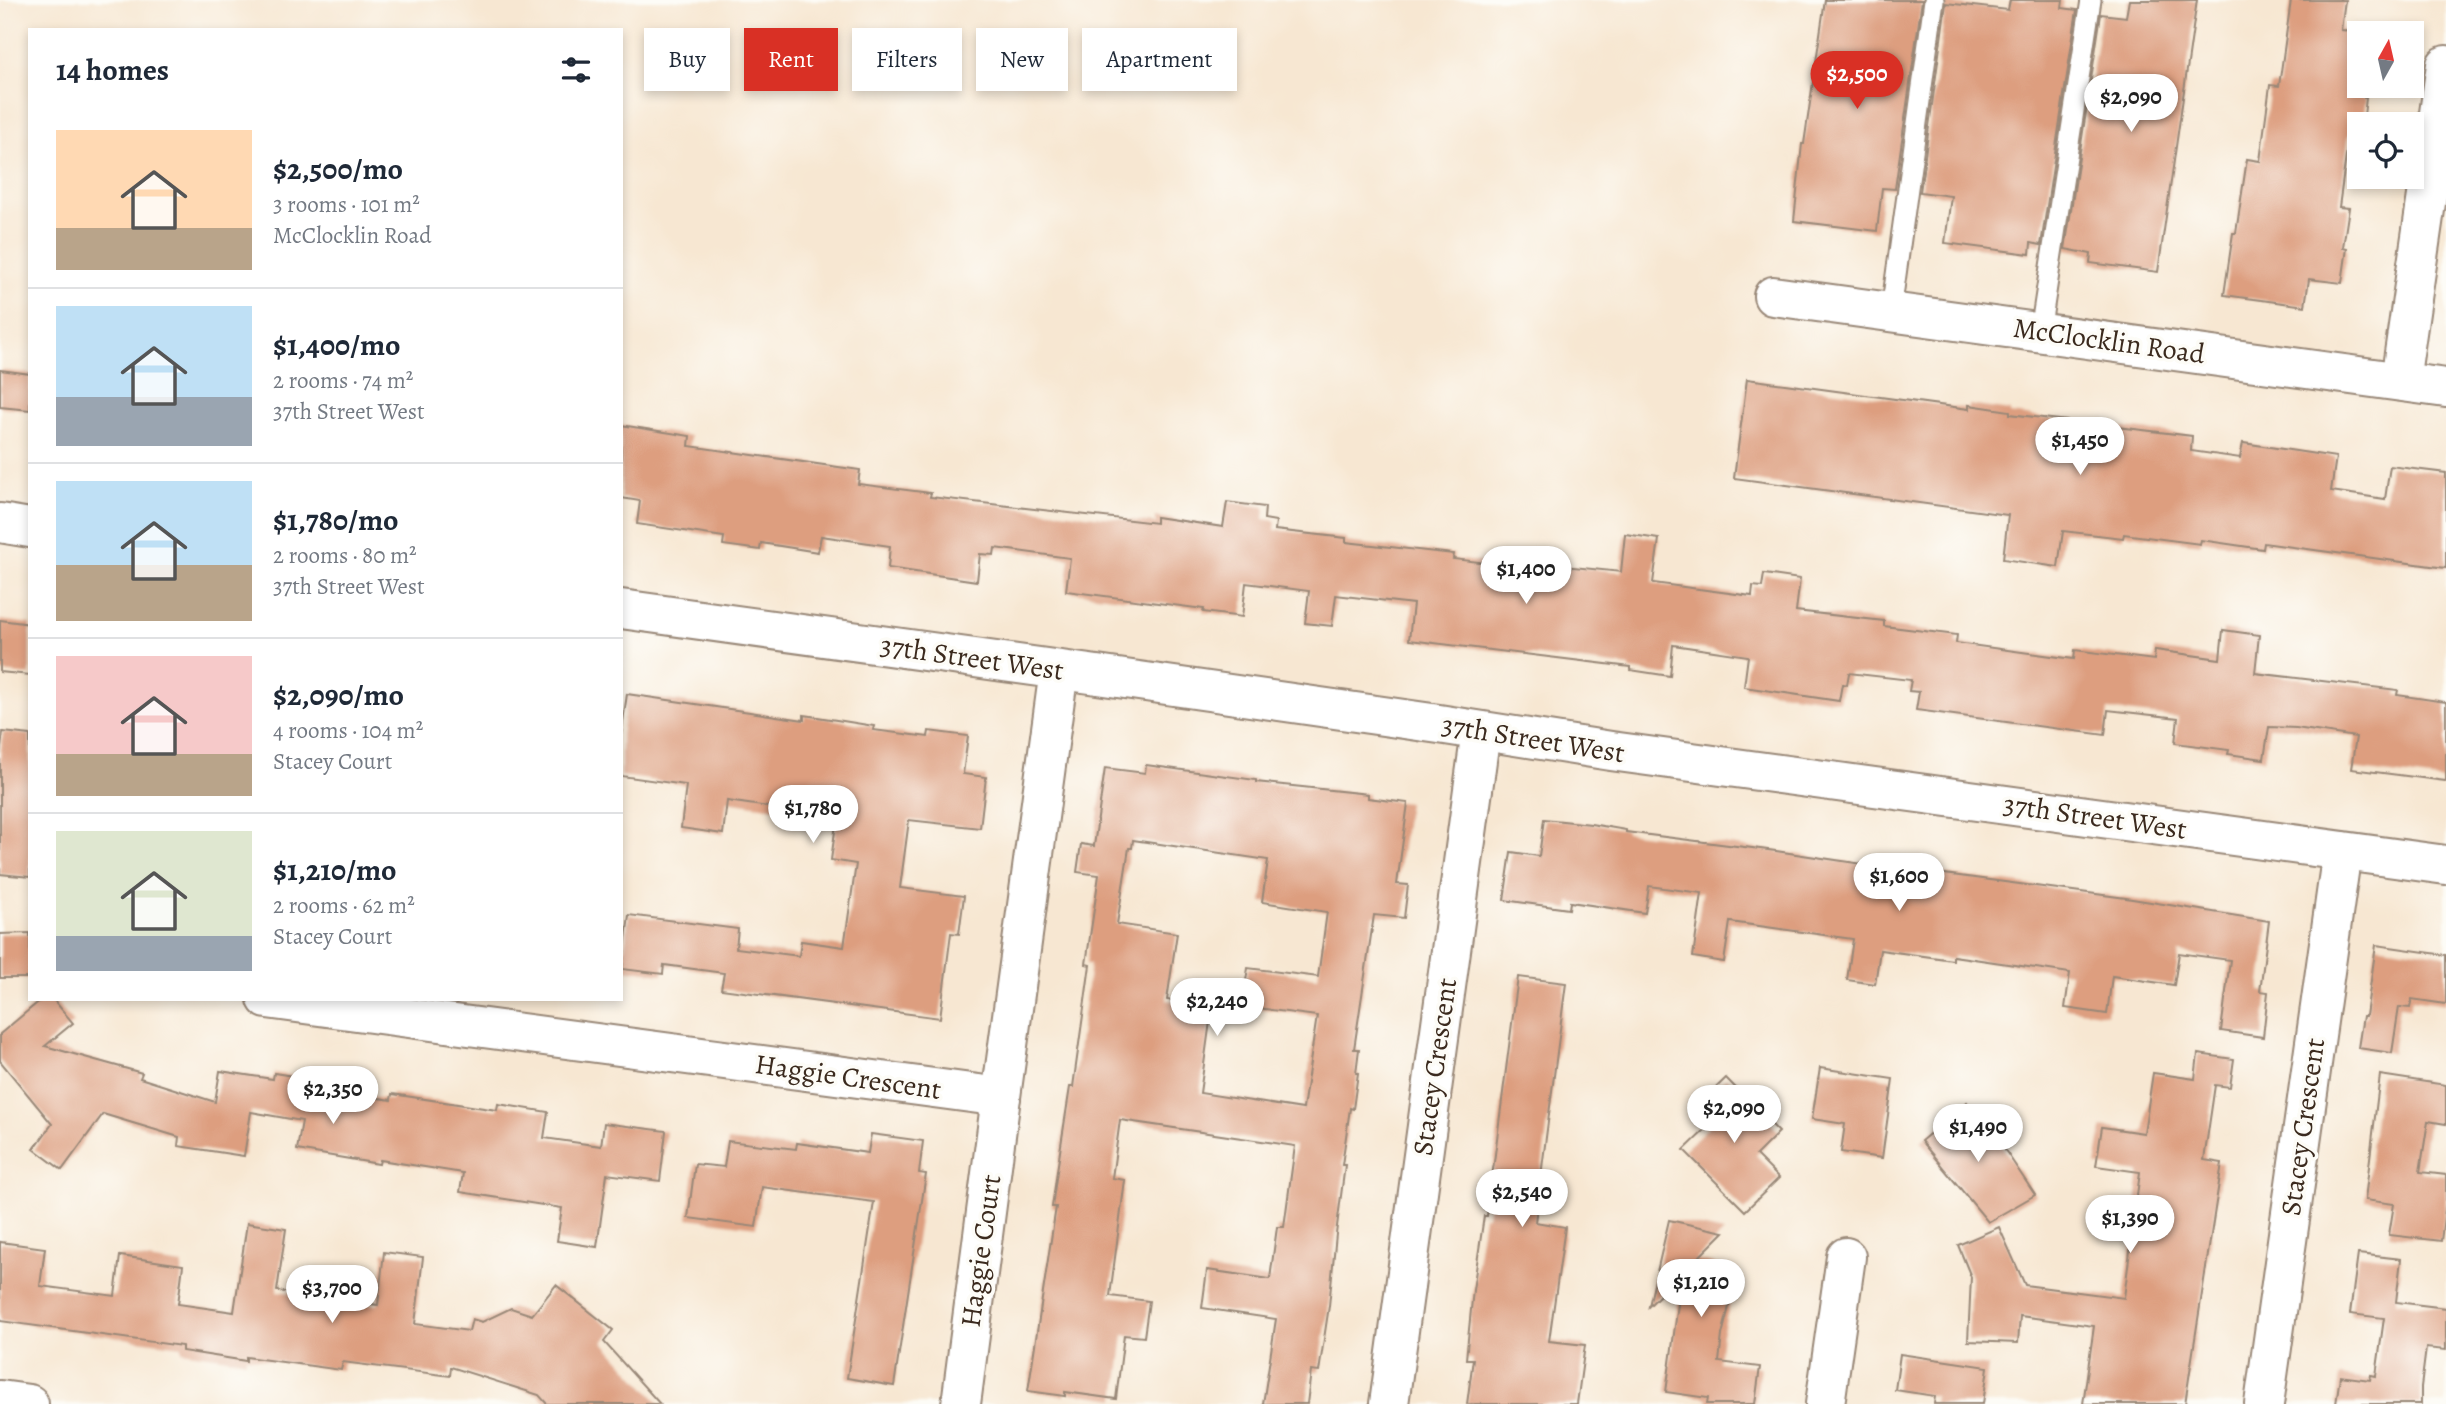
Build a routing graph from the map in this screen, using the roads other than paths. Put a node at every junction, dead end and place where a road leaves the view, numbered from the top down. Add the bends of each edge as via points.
1 (1934, 0) edge
2 (2091, 0) edge
3 (2446, 65) edge
4 (1773, 296) dead end
5 (1891, 311) junction
6 (2040, 332) junction
7 (2400, 381) junction
8 (2446, 387) edge
9 (0, 523) edge
10 (28, 528) edge
11 (623, 609) edge
12 (1059, 670) junction
13 (1481, 731) junction
14 (2342, 851) junction
15 (2446, 865) edge
16 (282, 1001) edge
17 (1001, 1097) junction
18 (1846, 1257) dead end
19 (0, 1400) edge
20 (29, 1404) edge
21 (961, 1404) edge
22 (1389, 1404) edge
23 (1825, 1404) edge
24 (2264, 1404) edge

1 - 5 lane
2 - 6 lane
3 - 7 street
4 - 5 street, McClocklin Road
5 - 6 street, McClocklin Road
6 - 7 street, McClocklin Road
7 - 8 street, McClocklin Road
9 - 10 street
11 - 12 street, 37th Street West
12 - 13 street, 37th Street West
12 - 17 street
13 - 14 street, 37th Street West
13 - 22 street, Stacey Crescent
14 - 15 street, 37th Street West
14 - 24 street, Stacey Crescent
16 - 17 street, Haggie Crescent
17 - 21 street, Haggie Court
18 - 23 street
19 - 20 street

